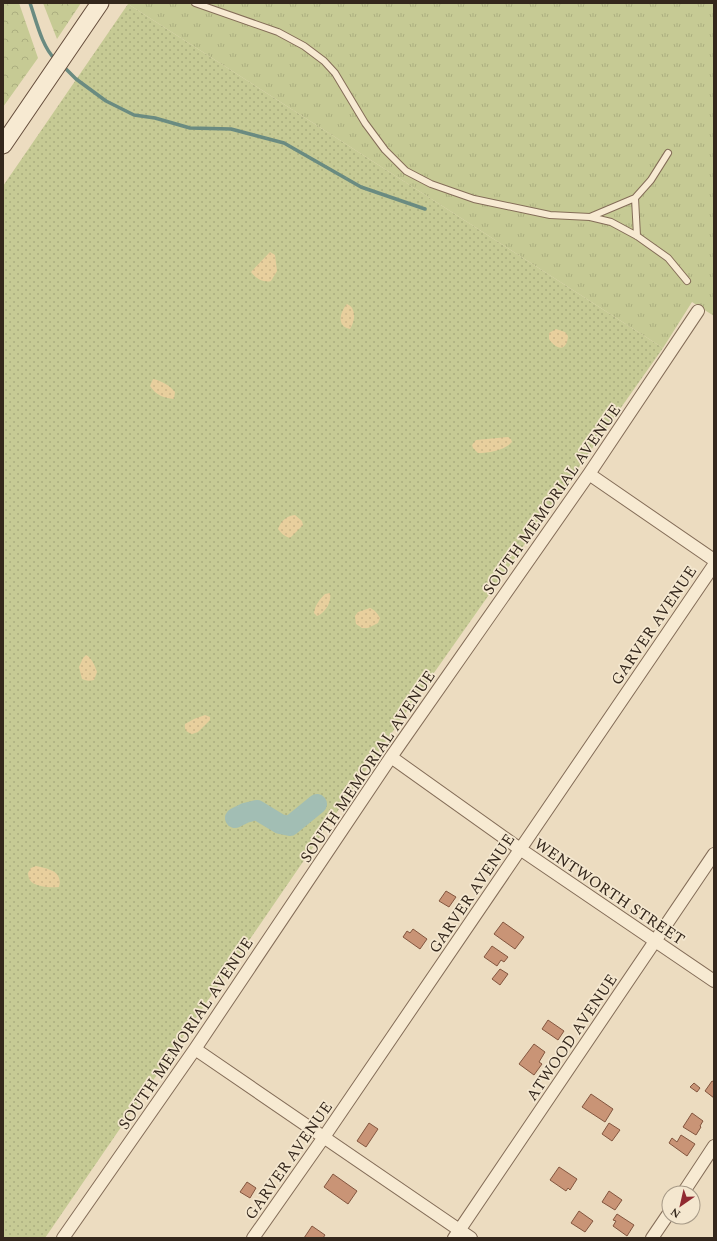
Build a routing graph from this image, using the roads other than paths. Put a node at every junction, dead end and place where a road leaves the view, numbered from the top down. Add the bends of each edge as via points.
1 (100, 3) edge
2 (195, 3) edge
3 (3, 146) edge
4 (668, 153) dead end
5 (635, 198) junction
6 (590, 217) junction
7 (637, 236) junction
8 (687, 281) dead end
9 (698, 311) dead end
10 (589, 474) junction
11 (714, 560) edge
12 (714, 565) edge
13 (391, 757) junction
14 (520, 849) junction
15 (714, 854) edge
16 (656, 941) junction
17 (714, 981) edge
18 (195, 1049) junction
19 (324, 1138) junction
20 (714, 1146) edge
21 (688, 1185) edge
22 (661, 1225) edge
23 (457, 1234) edge
24 (63, 1238) edge
25 (253, 1238) edge
26 (471, 1238) edge
27 (652, 1238) edge

1 - 3 street
2 - 6 lane via 278,32 304,46 324,61 335,72 365,123 385,150 406,171 431,184 474,198 550,215
4 - 5 lane via 651,180
5 - 6 lane
5 - 7 lane
6 - 7 lane via 611,222
7 - 8 lane via 668,258
9 - 10 street, SOUTH MEMORIAL AVENUE
10 - 11 street
10 - 13 street, SOUTH MEMORIAL AVENUE
12 - 14 street, GARVER AVENUE
13 - 14 street, WENTWORTH STREET
13 - 18 street, SOUTH MEMORIAL AVENUE
14 - 16 street, WENTWORTH STREET
14 - 19 street, GARVER AVENUE
15 - 16 street, ATWOOD AVENUE
16 - 17 street, WENTWORTH STREET
16 - 23 street, ATWOOD AVENUE
18 - 19 street
18 - 24 street, SOUTH MEMORIAL AVENUE
19 - 23 street
19 - 25 street, GARVER AVENUE
20 - 21 street
22 - 27 street
23 - 26 street

